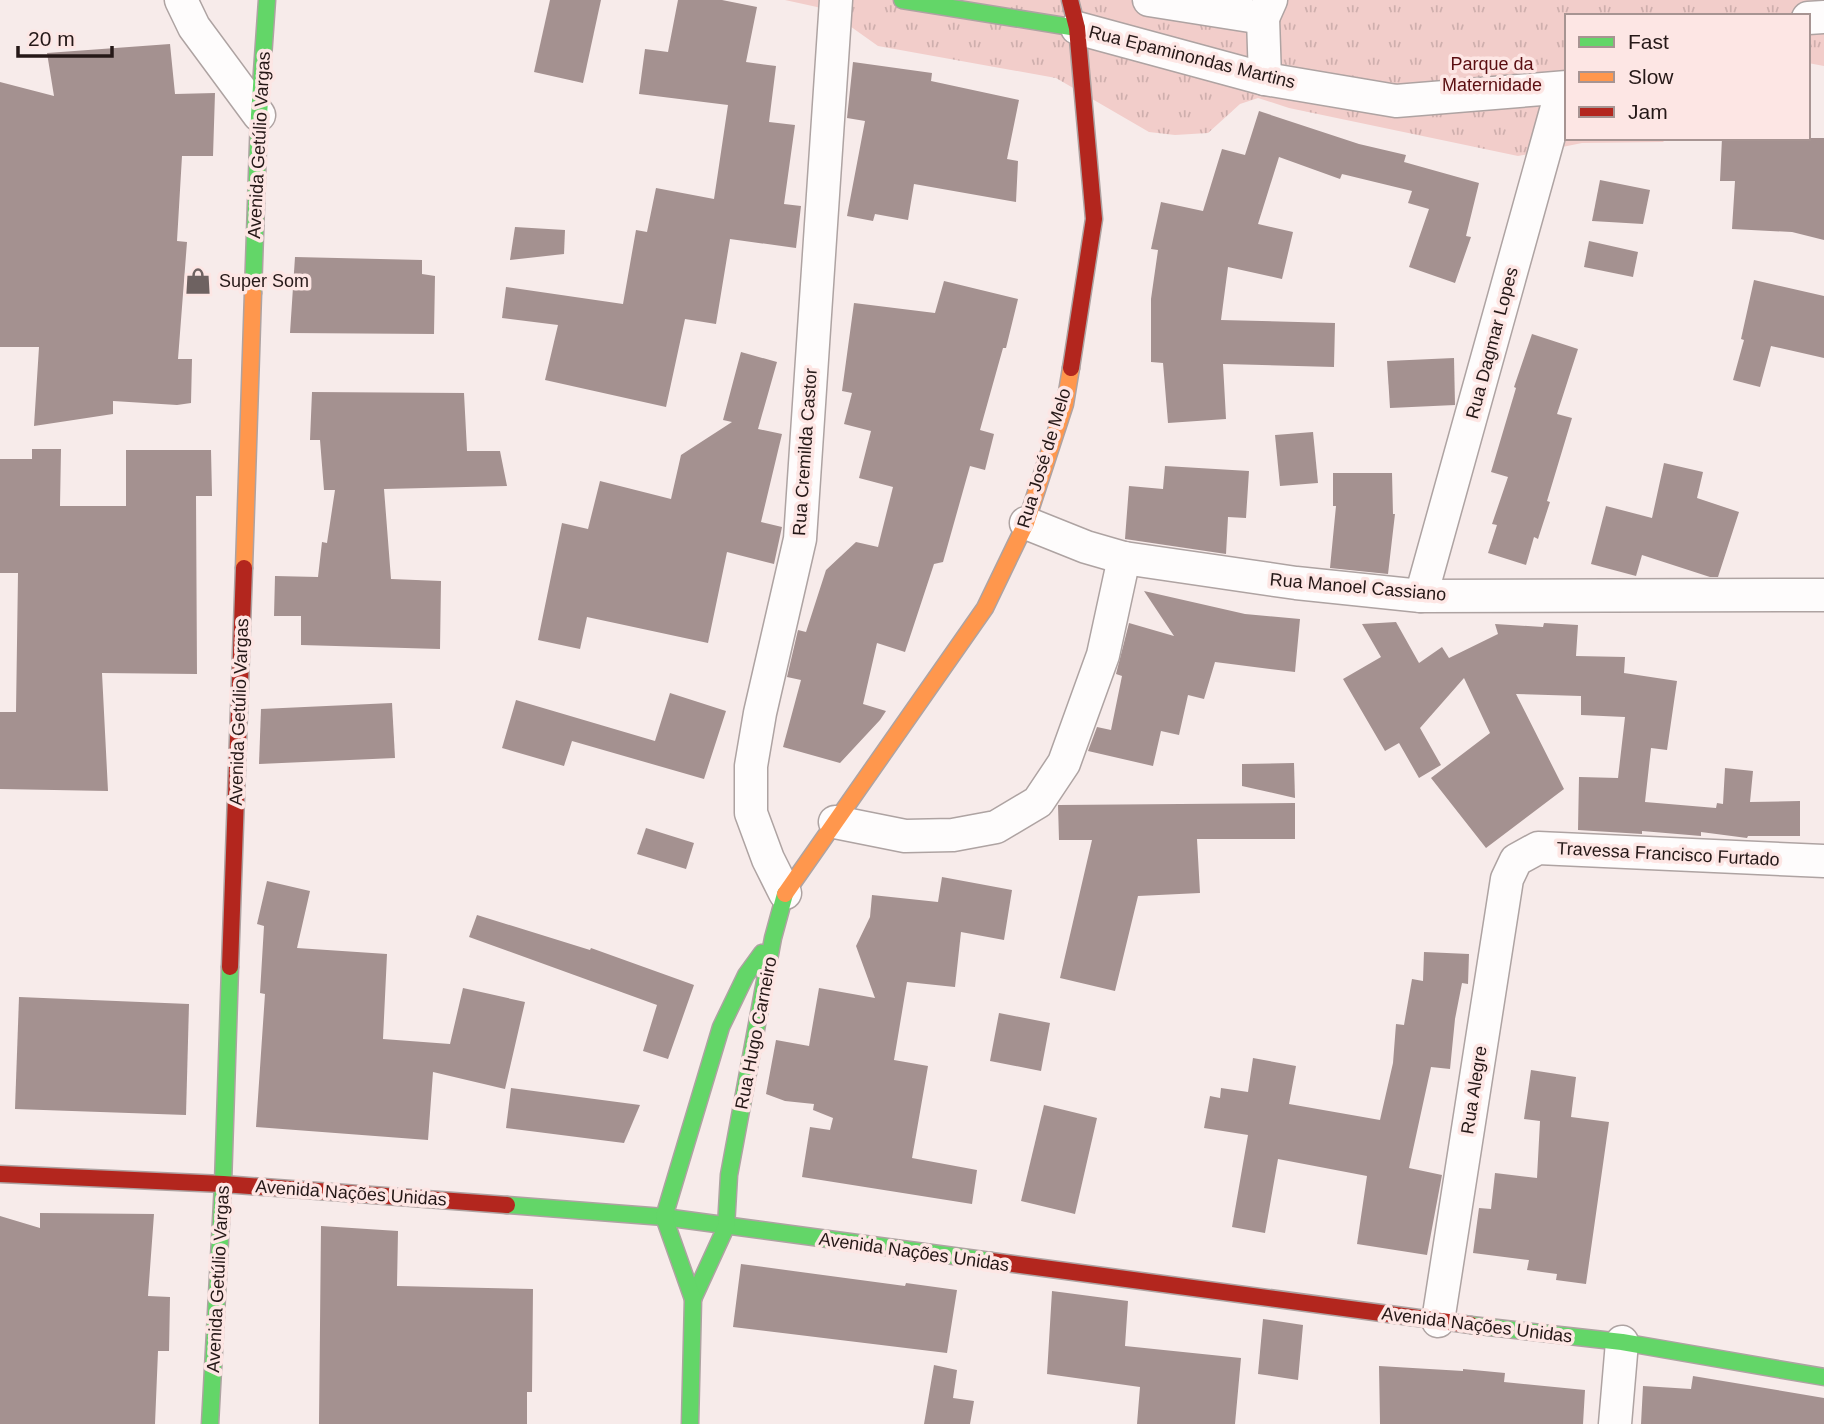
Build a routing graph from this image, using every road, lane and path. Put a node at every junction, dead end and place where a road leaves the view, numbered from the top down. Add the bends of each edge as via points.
1 (181, 0) edge
2 (267, 0) edge
3 (836, 0) edge
4 (902, 0) edge
5 (1149, 0) edge
6 (1267, 9) edge
7 (1073, 14) edge
8 (1265, 79) junction
9 (1564, 88) edge
10 (259, 115) junction
11 (1026, 523) junction
12 (1124, 558) junction
13 (1824, 594) edge
14 (1421, 596) junction
15 (835, 822) junction
16 (1516, 860) joint
17 (1824, 860) edge
18 (785, 892) junction
19 (774, 938) junction
20 (0, 1174) edge
21 (223, 1184) junction
22 (664, 1217) junction
23 (726, 1227) junction
24 (693, 1299) junction
25 (1438, 1321) junction
26 (1622, 1342) junction
27 (1824, 1377) edge
28 (210, 1424) edge
29 (690, 1424) edge
30 (1615, 1424) edge

1 - 10 street via 194,27
2 - 10 street, Avenida Getúlio Vargas
3 - 18 street, Rua Cremilda Castor via 800,538 751,766 751,813
4 - 7 street, Rua Epaminondas Martins
5 - 6 street
6 - 8 street
7 - 8 street, Rua Epaminondas Martins
7 - 11 street, Rua José de Melo via 1094,219 1065,404
8 - 9 street, Rua Epaminondas Martins via 1396,101
9 - 14 street, Rua Dagmar Lopes
10 - 21 street, Avenida Getúlio Vargas
11 - 12 street, Rua Manoel Cassiano
11 - 15 street, Rua José de Melo via 985,608
12 - 14 street, Rua Manoel Cassiano
12 - 15 street via 1103,655 1064,763 1038,802 996,827 953,835 905,836
13 - 14 street, Rua Manoel Cassiano
15 - 18 street, Rua José de Melo
16 - 17 street, Travessa Francisco Furtado via 1538,848
16 - 25 street, Rua Alegre via 1507,880
18 - 19 street, Rua José de Melo
19 - 22 street, Rua Hugo Carneiro via 746,975 721,1027
19 - 23 street, Rua Hugo Carneiro via 729,1175
20 - 21 street, Avenida Nações Unidas
21 - 22 street, Avenida Nações Unidas
21 - 28 street, Avenida Getúlio Vargas
22 - 23 street, Avenida Nações Unidas
22 - 24 street, Rua Hugo Carneiro
23 - 24 street, Rua Hugo Carneiro
23 - 25 street, Avenida Nações Unidas
24 - 29 street, Rua Hugo Carneiro
25 - 26 street, Avenida Nações Unidas
26 - 27 street, Avenida Nações Unidas
26 - 30 street

